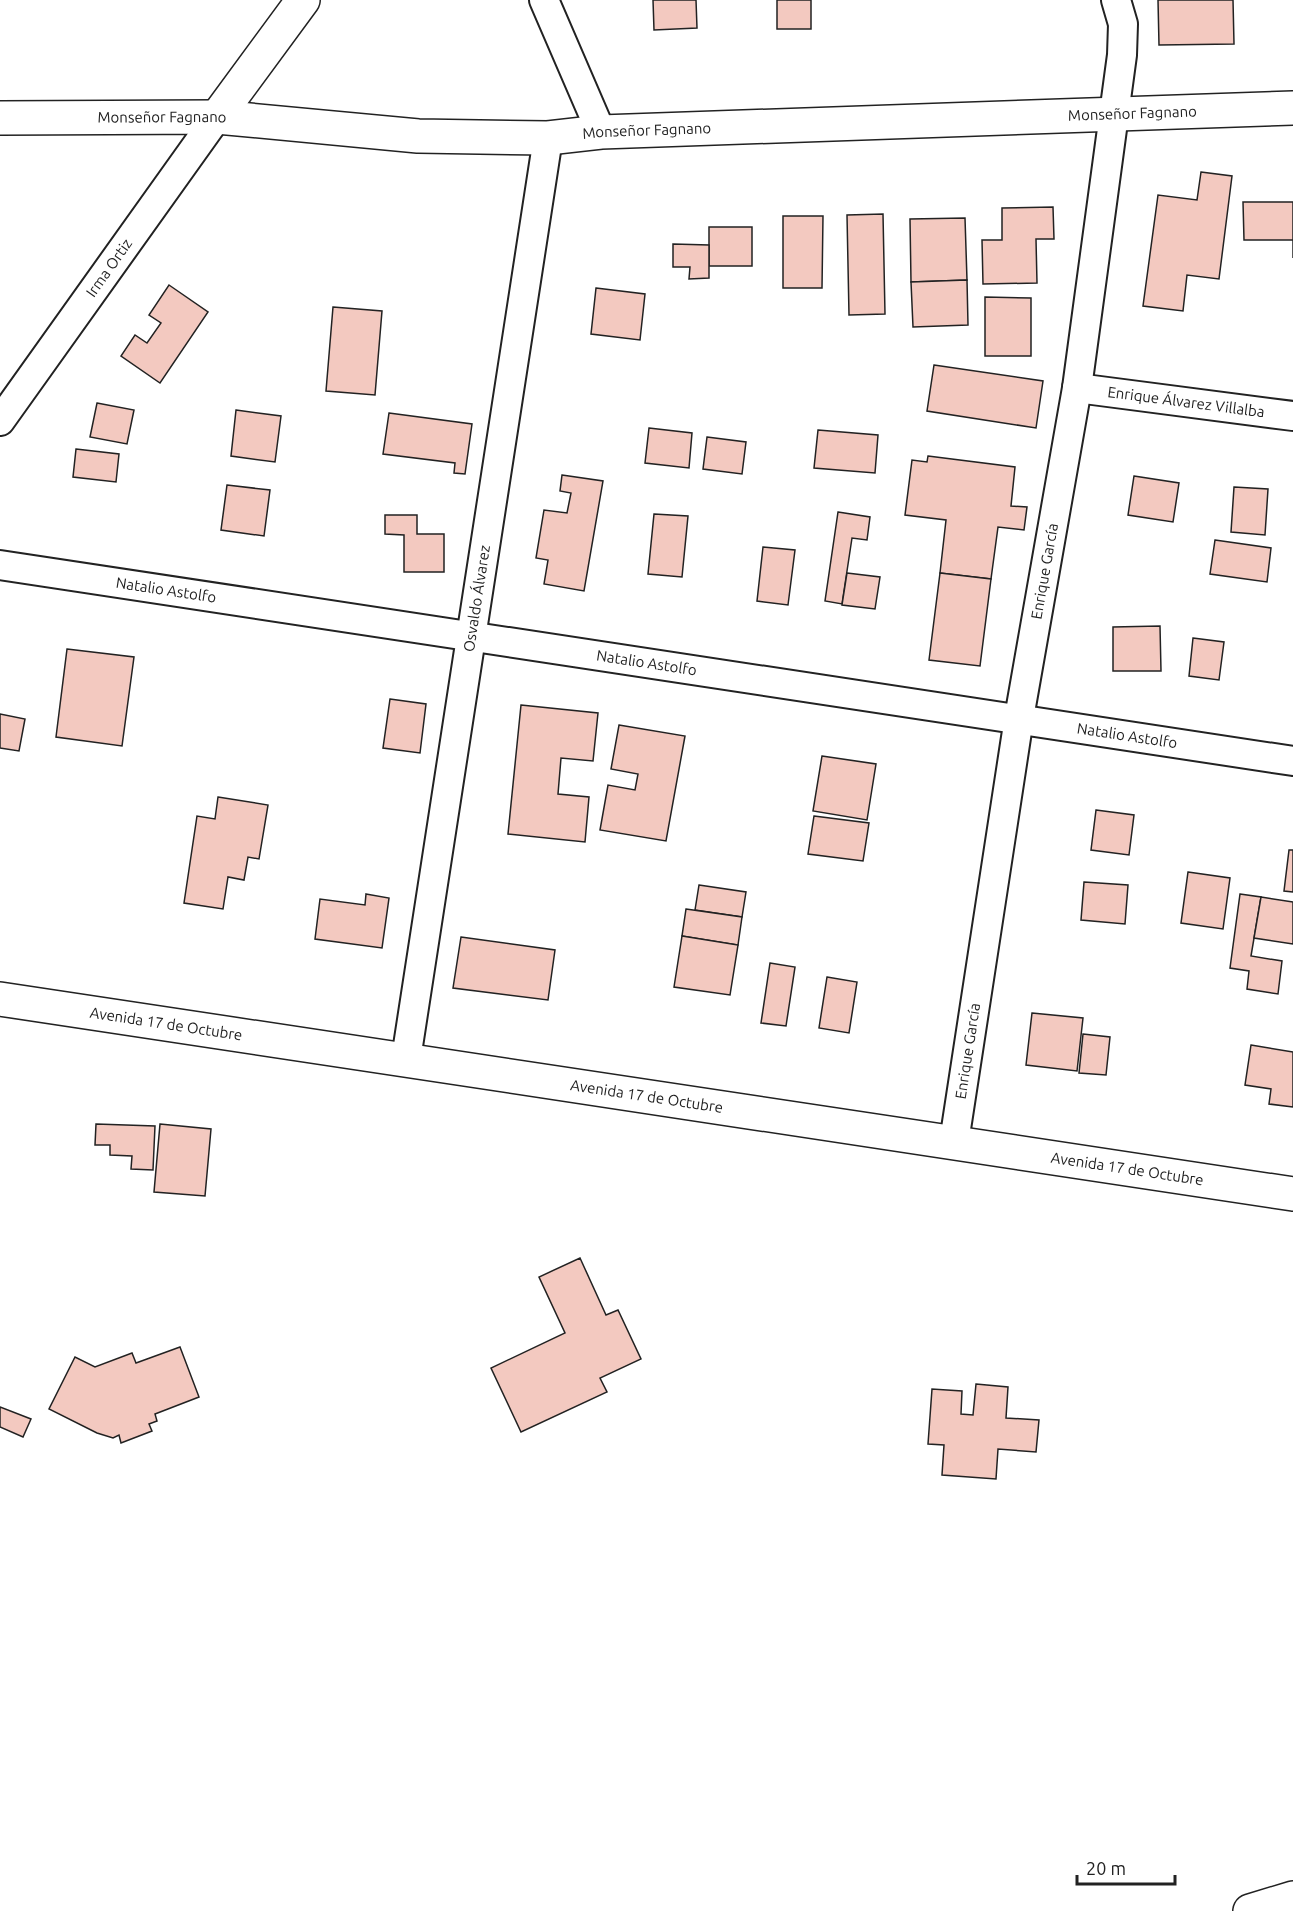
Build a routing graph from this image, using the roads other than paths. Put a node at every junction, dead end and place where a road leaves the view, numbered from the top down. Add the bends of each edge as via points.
1 (303, 0) edge
2 (543, 0) edge
3 (1116, 0) edge
4 (1293, 108) edge
5 (1115, 114) junction
6 (217, 117) junction
7 (0, 118) edge
8 (601, 132) junction
9 (548, 138) junction
10 (1077, 388) junction
11 (1293, 416) edge
12 (0, 421) edge
13 (0, 565) edge
14 (470, 636) junction
15 (1019, 718) junction
16 (1293, 761) edge
17 (0, 999) edge
18 (406, 1059) junction
19 (954, 1142) junction
20 (1293, 1194) edge
21 (1293, 1898) edge
22 (1250, 1911) edge

1 - 6 street
2 - 8 street
3 - 5 street, Enrique García via 1123,24
4 - 5 street, Monseñor Fagnano
5 - 8 street, Monseñor Fagnano
5 - 10 street, Enrique García
6 - 7 street, Monseñor Fagnano
6 - 9 street, Monseñor Fagnano via 418,136
6 - 12 street, Irma Ortiz
8 - 9 street, Monseñor Fagnano
9 - 14 street, Osvaldo Álvarez
10 - 11 street, Enrique Álvarez Villalba
10 - 15 street, Enrique García
13 - 14 street, Natalio Astolfo
14 - 15 street, Natalio Astolfo
14 - 18 street, Osvaldo Álvarez
15 - 16 street, Natalio Astolfo
15 - 19 street, Enrique García
17 - 18 street, Avenida 17 de Octubre
18 - 19 street, Avenida 17 de Octubre
19 - 20 street, Avenida 17 de Octubre
21 - 22 street

